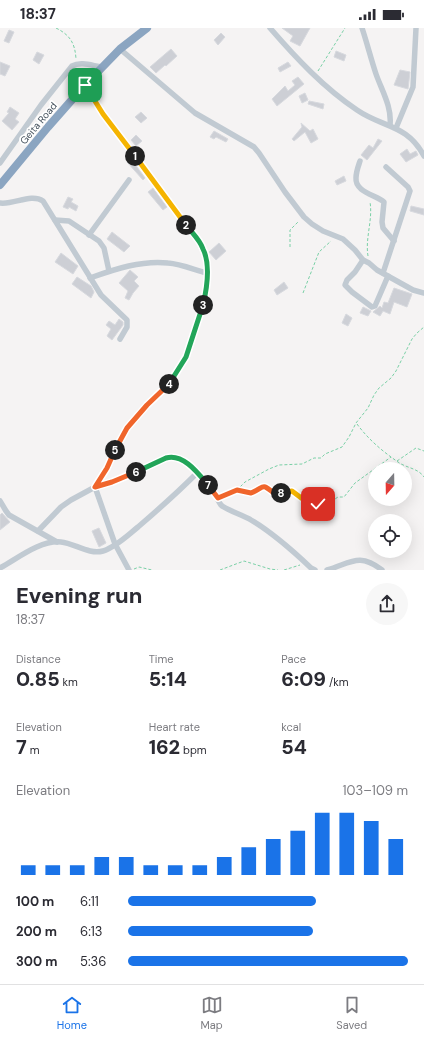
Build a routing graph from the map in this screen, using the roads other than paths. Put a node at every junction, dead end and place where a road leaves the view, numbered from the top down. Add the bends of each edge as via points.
1 (147, 28) edge
2 (270, 28) edge
3 (362, 28) edge
4 (416, 28) edge
5 (120, 50) junction
6 (102, 67) junction
7 (85, 85) junction
8 (390, 125) junction
9 (396, 128) junction
10 (424, 156) edge
11 (360, 162) dead end
12 (0, 164) edge
13 (386, 167) dead end
14 (129, 180) dead end
15 (1, 182) edge
16 (0, 203) edge
17 (55, 220) junction
18 (89, 235) junction
19 (394, 241) junction
20 (203, 248) road end
21 (363, 260) junction
22 (109, 271) junction
23 (207, 273) road end
24 (386, 275) junction
25 (90, 278) junction
26 (424, 293) edge
27 (120, 339) dead end
28 (197, 473) junction
29 (95, 487) junction
30 (0, 501) edge
31 (38, 531) junction
32 (57, 542) junction
33 (115, 544) junction
34 (0, 568) edge
35 (131, 570) edge
36 (316, 570) edge
37 (327, 570) edge
38 (382, 570) edge

1 - 5 highway, Geita Road
2 - 8 street via 315,76 356,110 368,118
3 - 8 street via 388,104
4 - 9 street via 413,87
5 - 6 highway, Geita Road
5 - 21 street via 195,113 254,147 304,217 317,228 347,242
6 - 7 highway, Geita Road
6 - 12 street via 77,64 72,66 59,80
7 - 15 highway, Geita Road
7 - 20 street via 103,114
8 - 9 street
9 - 10 street via 416,144
11 - 19 street via 356,181 361,188 384,202 383,228
13 - 19 street via 410,189
14 - 18 street
16 - 17 street via 38,198 43,201
17 - 18 street via 69,222
17 - 25 street
18 - 22 street via 99,241 104,248
19 - 24 street
21 - 24 street
21 - 24 street via 345,285 372,306 376,306
22 - 23 street via 156,262
22 - 25 street
24 - 26 street
25 - 27 street via 101,295 127,320 127,326
28 - 29 street via 182,460 171,456 118,480
28 - 33 street via 169,501
28 - 36 street via 218,498 221,506 266,530
29 - 31 street via 61,507
29 - 33 street
30 - 31 street via 9,515
31 - 32 street
32 - 33 street via 99,552
32 - 34 street via 34,548
33 - 35 street
37 - 38 street via 359,559 372,562

